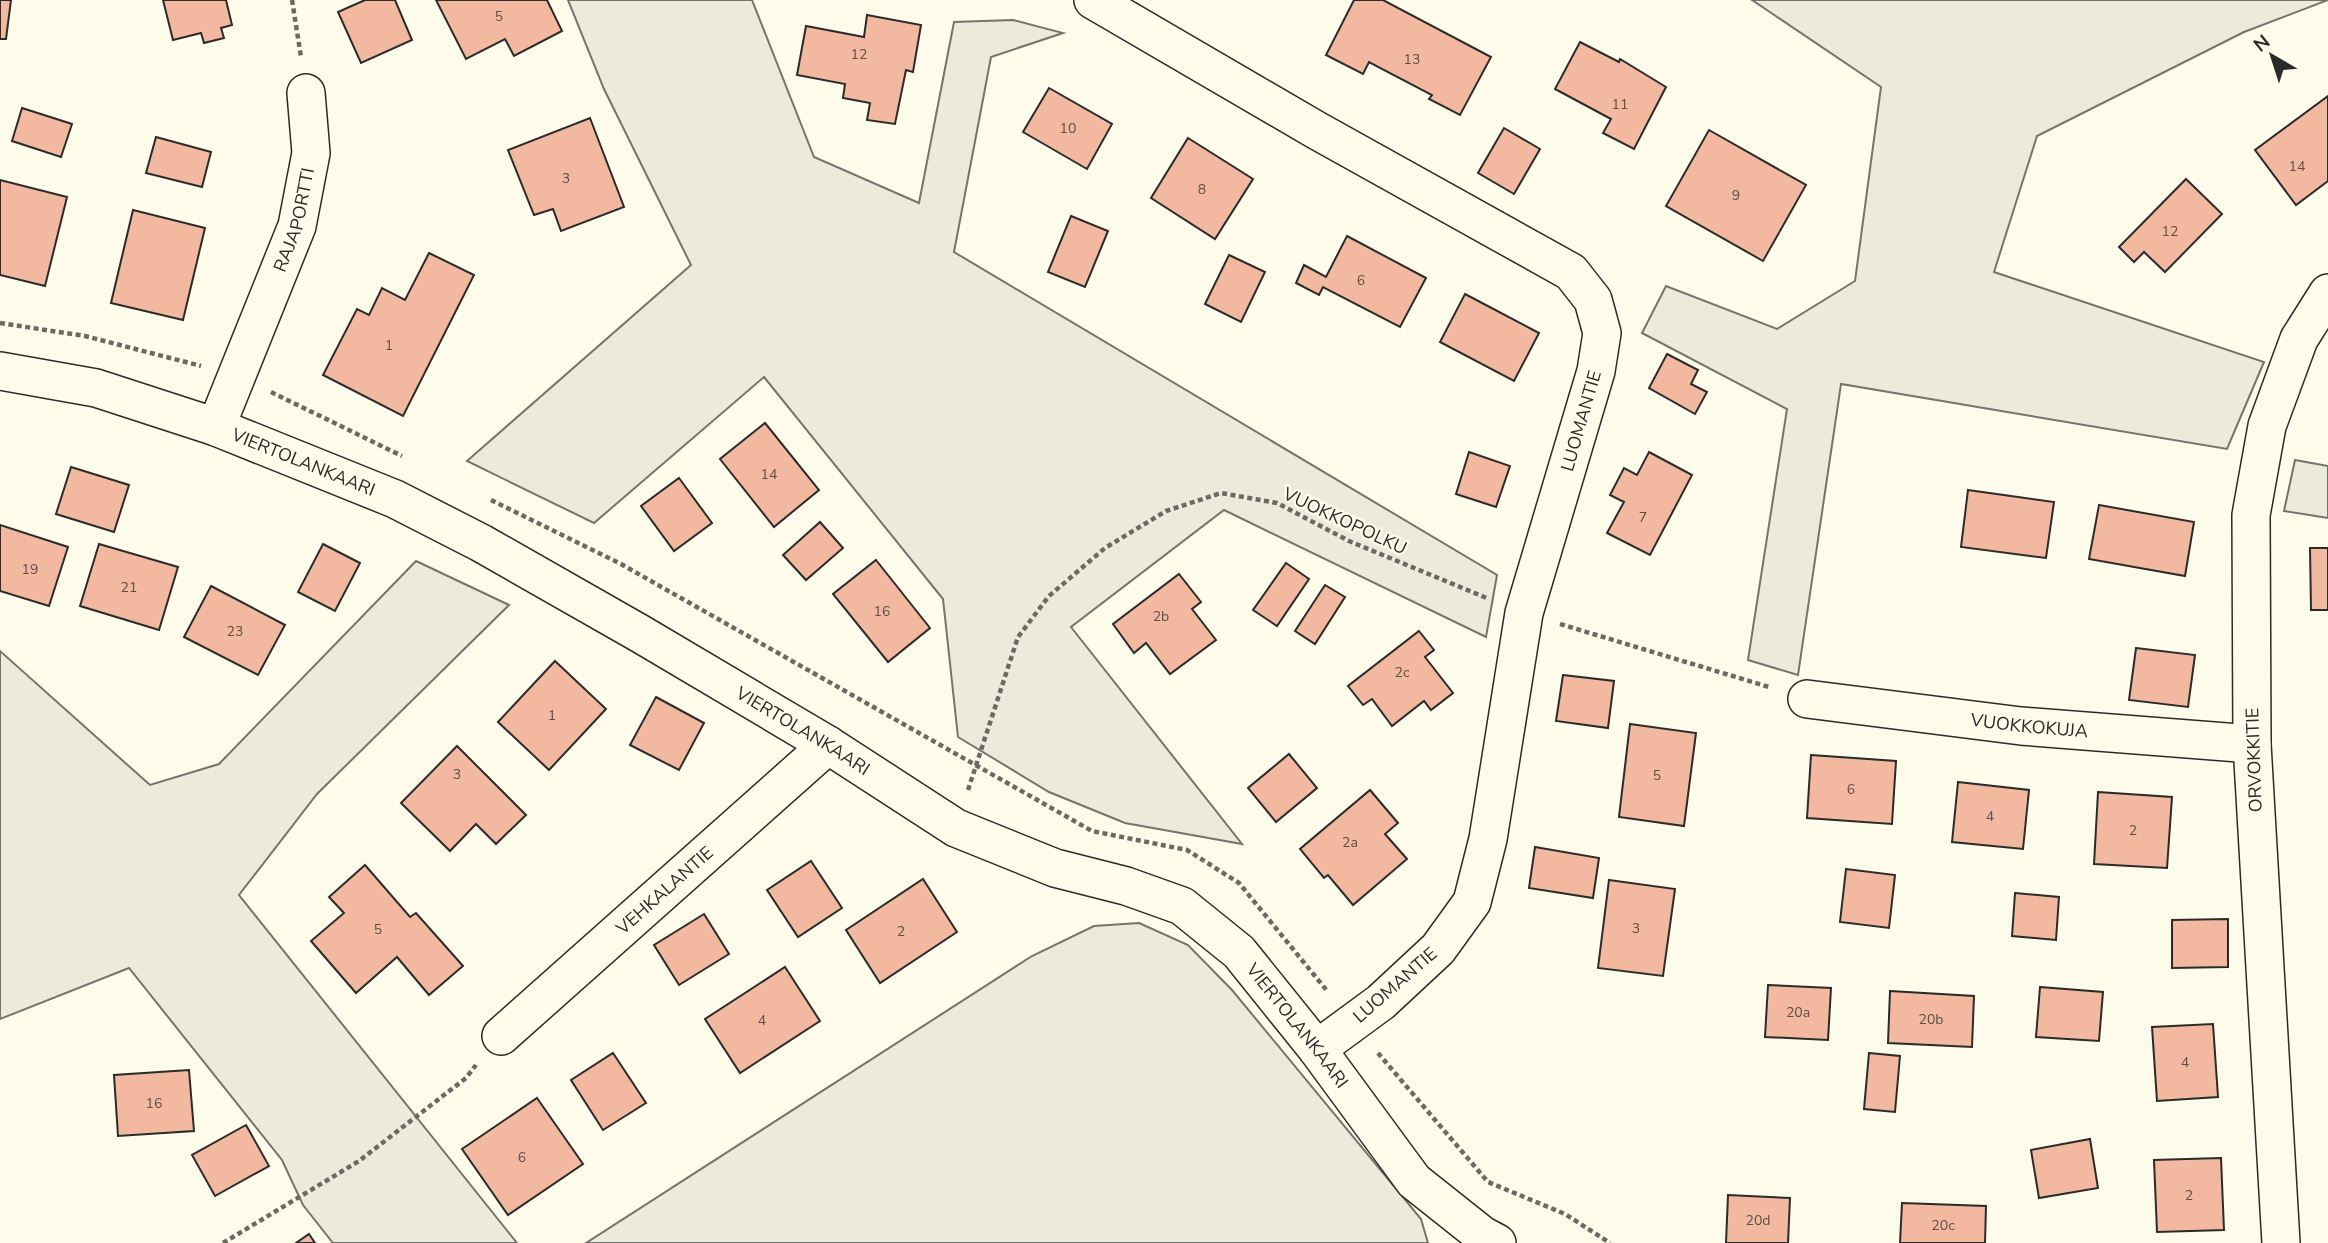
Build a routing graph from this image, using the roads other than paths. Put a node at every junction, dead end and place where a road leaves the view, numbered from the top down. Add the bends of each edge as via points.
1 (1093, 0) edge
2 (306, 93) road end
3 (2328, 293) edge
4 (0, 371) edge
5 (216, 427) junction
6 (1807, 699) road end
7 (2252, 744) junction
8 (828, 745) junction
9 (501, 1036) road end
10 (1317, 1049) junction
11 (1497, 1243) edge
12 (2281, 1243) edge

1 - 10 street, LUOMANTIE via 1570,272 1593,300 1602,333 1596,371 1524,613 1489,839 1472,902 1437,949 1381,1002
2 - 5 street, RAJAPORTTI via 311,153 297,226
3 - 7 street, ORVOKKITIE via 2299,339 2267,426 2251,515
4 - 5 street, VIERTOLANKAARI via 96,388
5 - 8 street, VIERTOLANKAARI via 395,499 639,633
6 - 7 street, VUOKKOKUJA via 2021,726
7 - 12 street, ORVOKKITIE
8 - 9 street, VEHKALANTIE
8 - 10 street, VIERTOLANKAARI via 956,828 1055,868 1182,906 1239,952
10 - 11 street, VIERTOLANKAARI via 1414,1181

